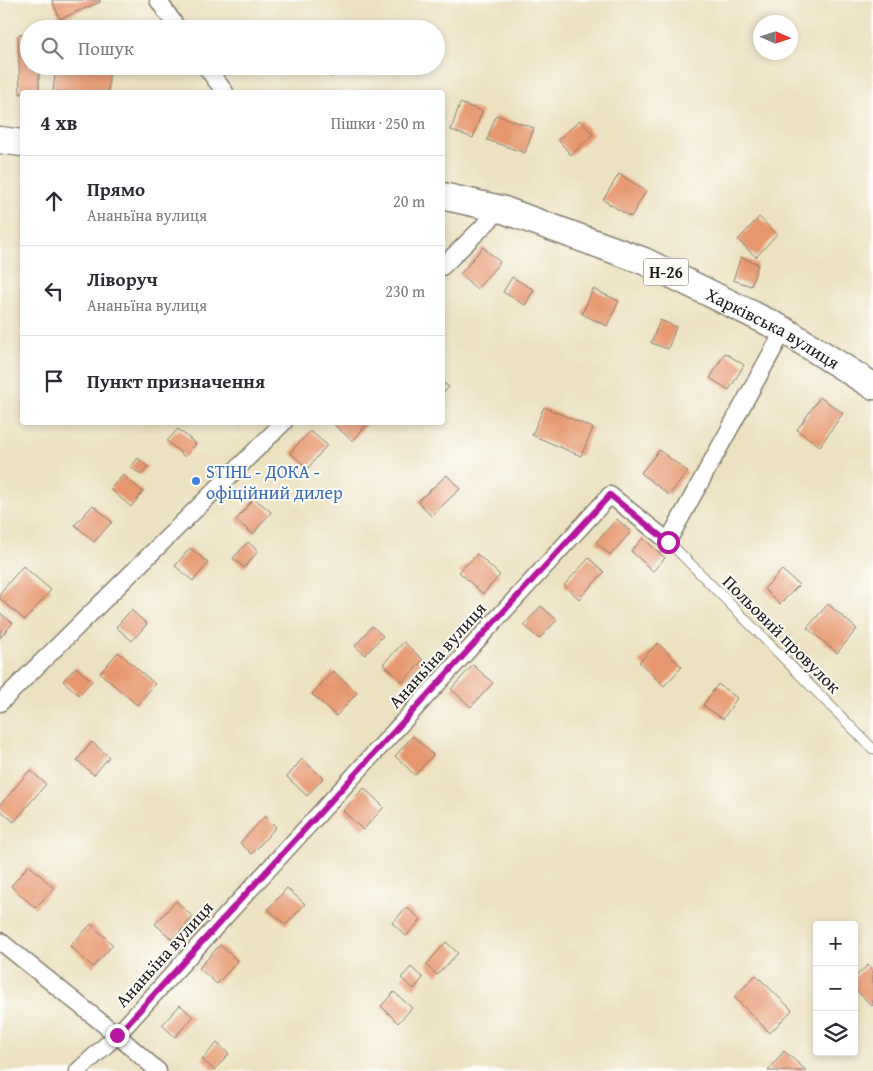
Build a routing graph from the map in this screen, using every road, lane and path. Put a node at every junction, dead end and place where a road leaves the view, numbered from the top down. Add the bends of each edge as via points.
1 (158, 0) edge
2 (172, 20) edge
3 (211, 75) edge
4 (223, 90) edge
5 (0, 140) edge
6 (20, 142) edge
7 (445, 197) edge
8 (501, 208) junction
9 (445, 264) edge
10 (784, 330) junction
11 (873, 386) edge
12 (281, 425) edge
13 (668, 542) junction
14 (0, 703) edge
15 (873, 749) edge
16 (0, 941) edge
17 (117, 1035) junction
18 (78, 1071) edge
19 (158, 1071) edge

1 - 2 street
3 - 4 street
5 - 6 main road
7 - 8 main road, Харківська вулиця / Н-26
8 - 9 street
8 - 10 main road, Харківська вулиця / Н-26 via 644,261
10 - 11 main road, Харківська вулиця / Н-26
10 - 13 street
12 - 14 street
13 - 15 lane, Польовий провулок
13 - 17 street, Ананьїна вулиця via 610,495
16 - 17 street
17 - 18 street, Ананьїна вулиця
17 - 19 street

